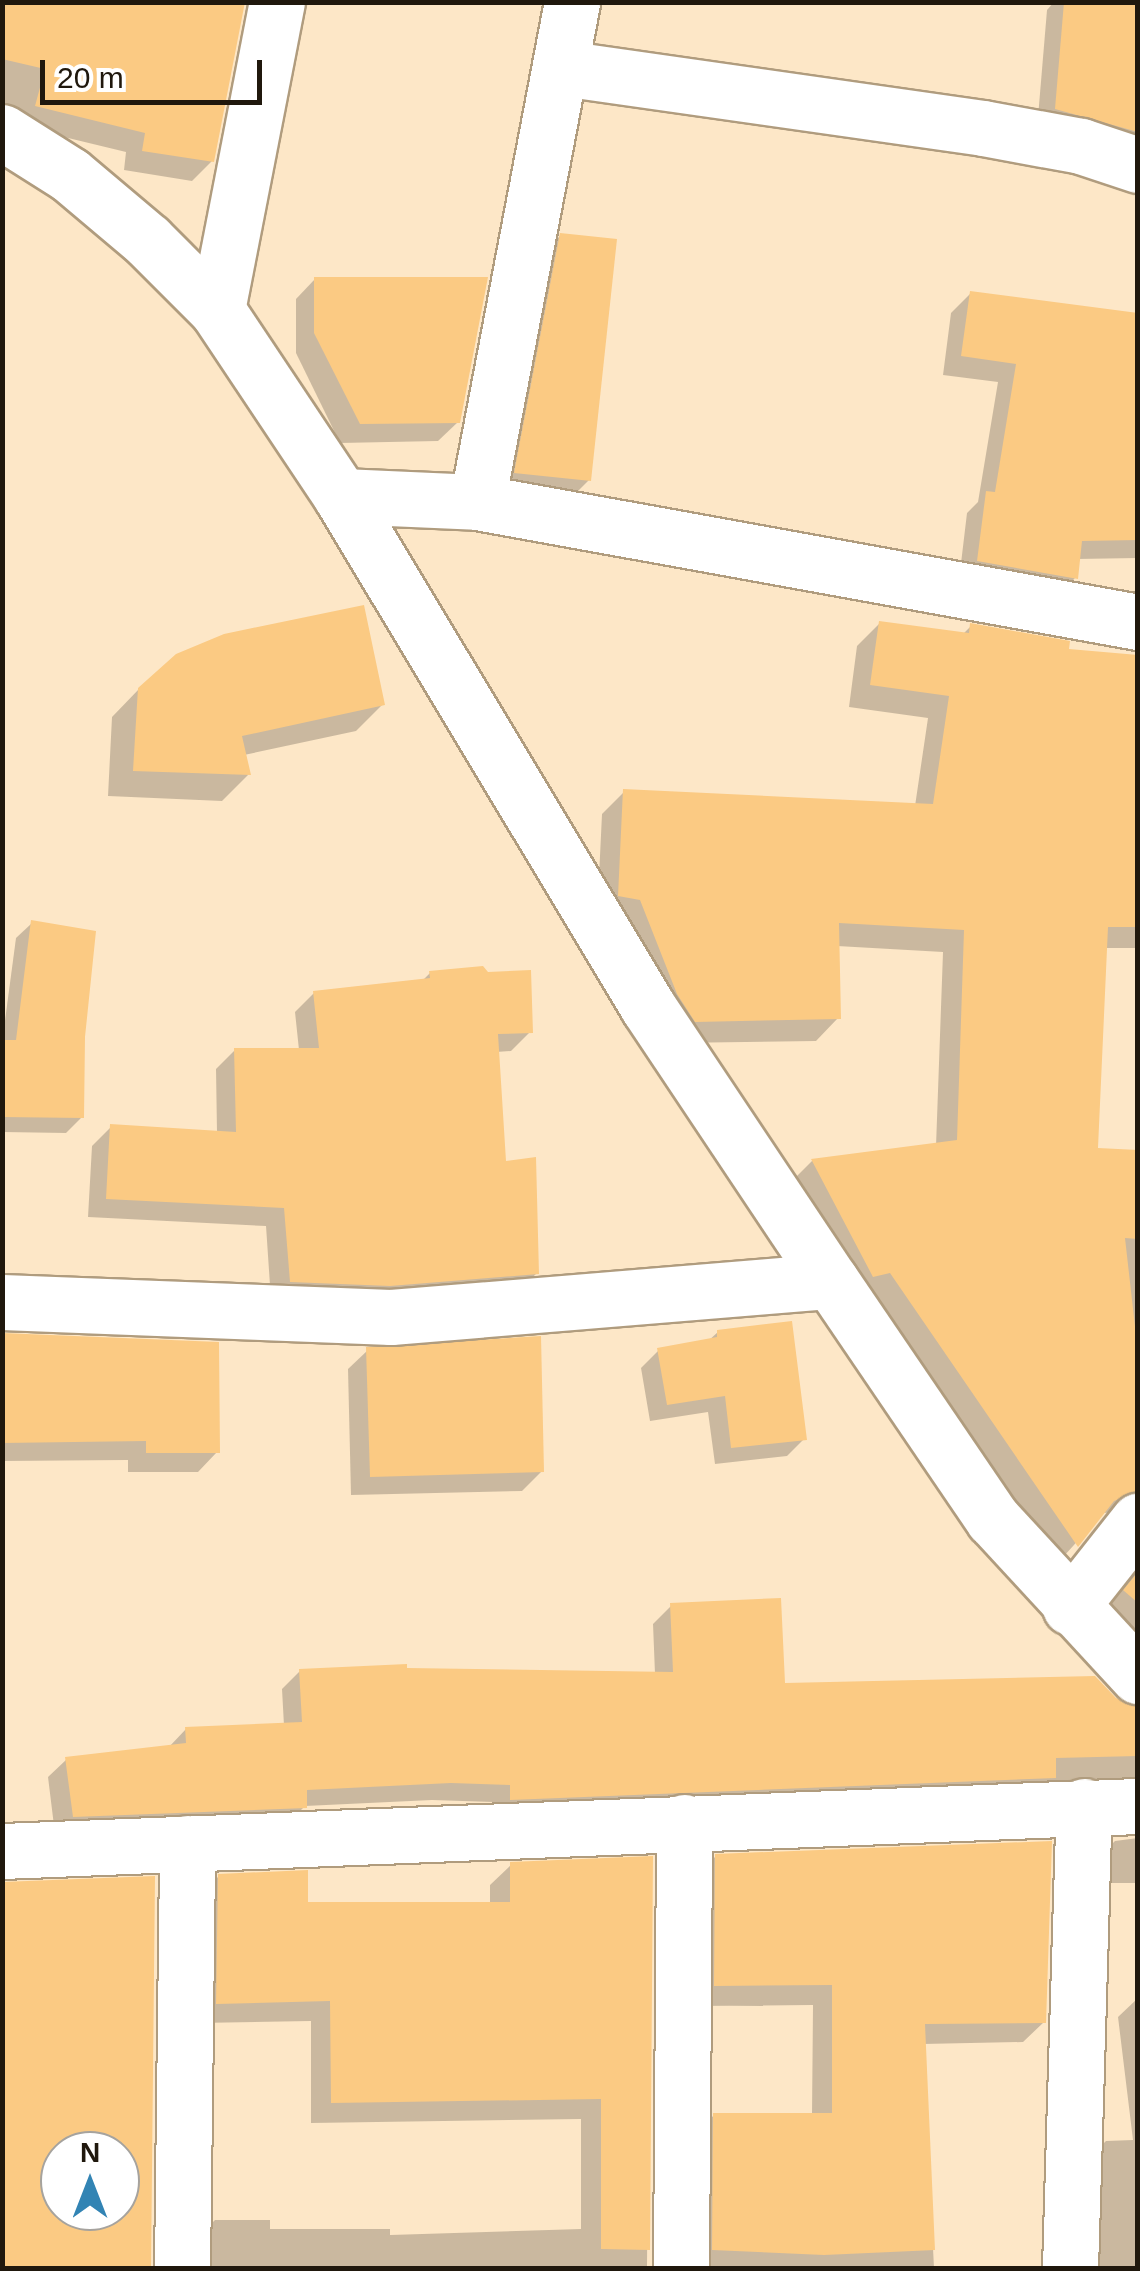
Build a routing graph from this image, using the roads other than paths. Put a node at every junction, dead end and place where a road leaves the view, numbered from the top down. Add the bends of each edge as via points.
1 (278, 2) edge
2 (572, 2) edge
3 (562, 68) junction
4 (2, 132) edge
5 (1138, 166) edge
6 (216, 310) junction
7 (341, 496) junction
8 (476, 502) junction
9 (1138, 622) edge
10 (831, 1282) junction
11 (2, 1302) edge
12 (1138, 1521) edge
13 (1070, 1607) junction
14 (1138, 1676) edge
15 (1111, 1806) edge
16 (684, 1822) junction
17 (186, 1843) junction
18 (2, 1850) edge
19 (182, 2268) edge
20 (681, 2268) edge
21 (1070, 2268) edge

1 - 6 street
2 - 3 street
3 - 5 street via 983,128 1081,146
3 - 8 street
4 - 6 street via 70,176
6 - 7 street
7 - 8 street
7 - 10 street via 648,1007
8 - 9 street
10 - 11 street via 391,1317
10 - 13 street via 993,1519
12 - 13 street
13 - 14 street
15 - 16 street
15 - 21 street
16 - 17 street
16 - 20 street
17 - 18 street
17 - 19 street

